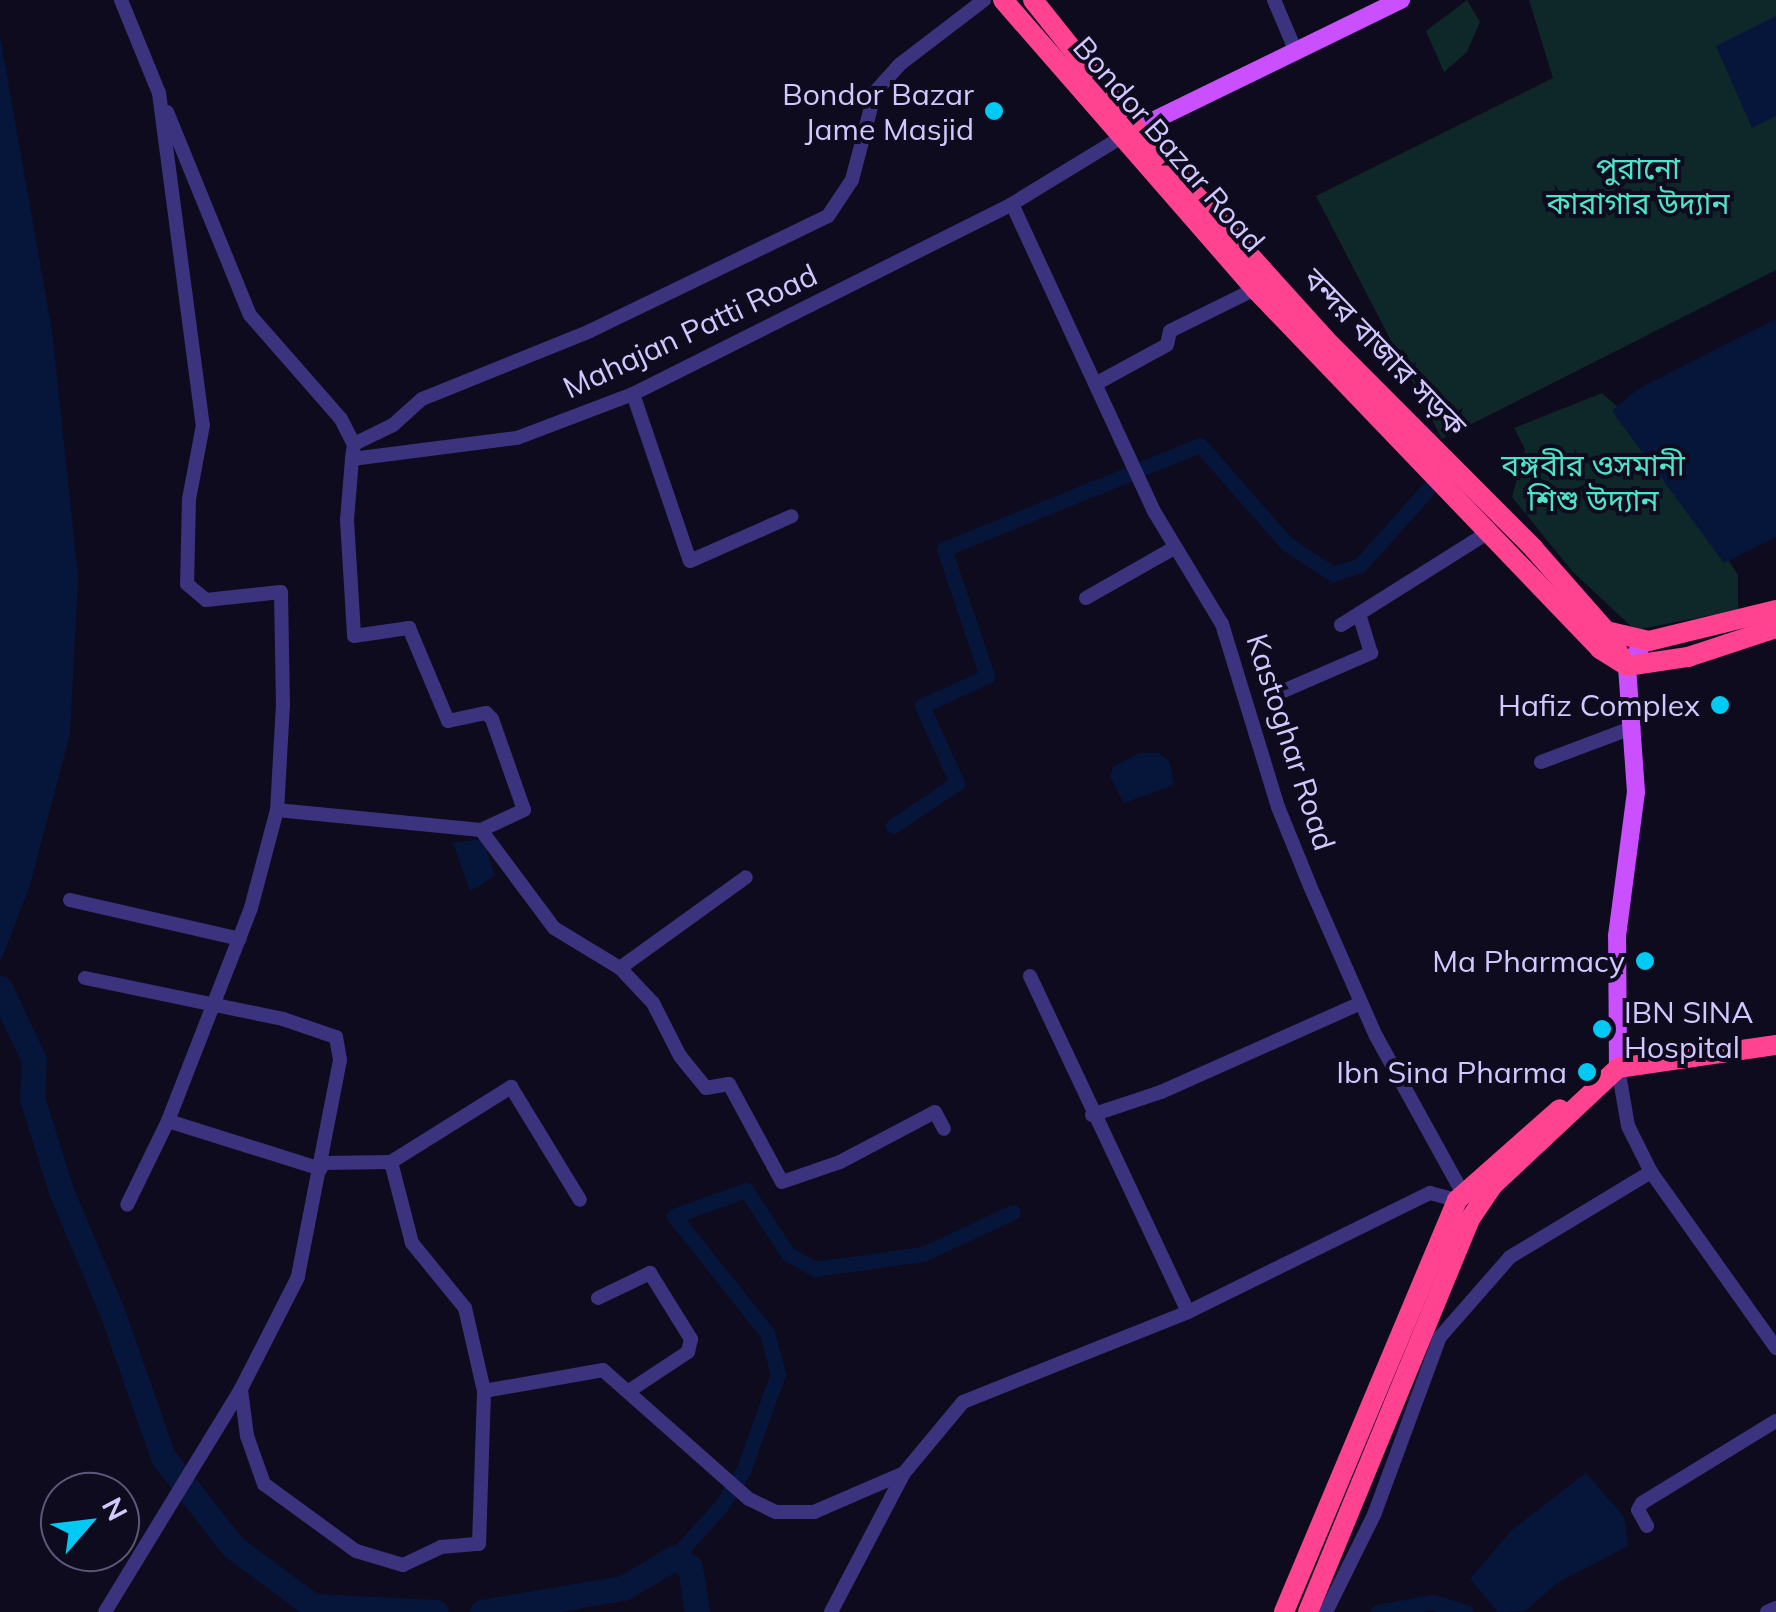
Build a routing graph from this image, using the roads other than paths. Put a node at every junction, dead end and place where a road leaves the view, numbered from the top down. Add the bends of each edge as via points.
1 (122, 0) edge
2 (984, 0) edge
3 (1003, 0) edge
4 (1033, 0) edge
5 (1274, 0) edge
6 (1401, 0) edge
7 (1294, 47) junction
8 (159, 92) junction
9 (1129, 133) junction
10 (1012, 204) junction
11 (1255, 289) junction
12 (1098, 382) junction
13 (633, 394) junction
14 (353, 452) junction
15 (792, 516) dead end
16 (1490, 530) junction
17 (1174, 548) junction
18 (1086, 598) dead end
19 (1776, 610) edge
20 (1360, 614) junction
21 (1341, 625) dead end
22 (1776, 628) edge
23 (1606, 631) junction
24 (1645, 640) junction
25 (1657, 664) junction
26 (1627, 666) junction
27 (1274, 695) dead end
28 (1632, 698) junction
29 (1634, 727) junction
30 (1541, 762) dead end
31 (277, 810) junction
32 (481, 830) junction
33 (746, 877) dead end
34 (70, 900) dead end
35 (240, 939) junction
36 (620, 968) junction
37 (1030, 976) dead end
38 (85, 978) dead end
39 (1361, 1002) junction
40 (214, 1006) junction
41 (1776, 1044) edge
42 (1618, 1068) junction
43 (1592, 1090) junction
44 (1092, 1115) junction
45 (168, 1121) junction
46 (944, 1129) dead end
47 (392, 1162) junction
48 (322, 1166) junction
49 (1652, 1172) junction
50 (1460, 1196) junction
51 (580, 1200) dead end
52 (126, 1205) dead end
53 (598, 1298) dead end
54 (1188, 1312) junction
55 (1776, 1348) edge
56 (241, 1389) junction
57 (484, 1391) junction
58 (629, 1391) junction
59 (1776, 1421) edge
60 (904, 1473) junction
61 (1647, 1526) dead end
62 (1776, 1608) edge
63 (105, 1612) edge
64 (831, 1612) edge
65 (1284, 1612) edge
66 (1308, 1612) edge
67 (1326, 1612) edge
68 (1767, 1612) edge

1 - 8 street
2 - 14 street via 899,65 875,92 852,180 828,216 590,331 422,400
3 - 9 highway, Bondor Bazar Road
4 - 9 highway, বন্দর বাজার সড়ক
5 - 7 street
6 - 7 main road
7 - 9 main road
8 - 14 street via 250,315 341,418
8 - 31 street via 203,425 189,500 187,584 206,600 281,592
9 - 10 street, Mahajan Patti Road
9 - 11 highway, Bondor Bazar Road
9 - 23 highway, বন্দর বাজার সড়ক via 1498,510
10 - 12 street, Kastoghar Road
10 - 13 street, Mahajan Patti Road
11 - 12 street via 1170,332 1167,345
11 - 16 highway, Bondor Bazar Road
12 - 17 street, Kastoghar Road
13 - 14 street, Mahajan Patti Road via 517,438
13 - 15 street via 690,562
14 - 32 street via 347,520 354,636 409,628 448,721 486,713 492,718 524,810
16 - 20 street
16 - 26 highway, Bondor Bazar Road via 1600,649
17 - 18 street
17 - 39 street, Kastoghar Road via 1234,651 1278,807
19 - 24 highway
20 - 21 street
20 - 27 street via 1371,653
22 - 25 highway
23 - 24 highway
23 - 26 highway, বন্দর বাজার সড়ক
24 - 26 main road
25 - 26 highway
25 - 28 main road
26 - 28 main road, বন্দর বাজার সড়ক
28 - 29 main road, বন্দর বাজার সড়ক
29 - 30 street
29 - 42 main road, বন্দর বাজার সড়ক via 1636,792 1617,936
31 - 32 street
31 - 35 street
32 - 36 street via 554,928
33 - 36 street
34 - 35 street
35 - 40 street
36 - 46 street via 653,1003 680,1056 706,1088 729,1084 782,1182 840,1162 935,1112
37 - 44 street
38 - 40 street
39 - 44 street via 1161,1092
39 - 50 street, Kastoghar Road
40 - 45 street
40 - 48 street via 336,1037 340,1060
41 - 42 highway
42 - 43 highway
42 - 49 street via 1628,1126
43 - 50 highway via 1566,1104
43 - 66 highway via 1492,1186 1470,1218
44 - 54 street
45 - 48 street
45 - 52 street
47 - 48 street
47 - 51 street via 511,1087
47 - 57 street via 412,1243 465,1308
48 - 56 street via 298,1277
49 - 55 street
49 - 67 street via 1510,1257 1440,1337 1374,1515
50 - 54 street via 1430,1193
50 - 65 highway
53 - 58 street via 650,1273 691,1339 688,1352
54 - 60 street via 963,1402
56 - 57 street via 247,1436 264,1484 356,1552 403,1565 441,1547 479,1544
56 - 63 street
57 - 58 street via 596,1368
58 - 60 street via 748,1500 776,1512 814,1512
59 - 61 street via 1642,1503 1638,1510
60 - 64 street
62 - 68 street

